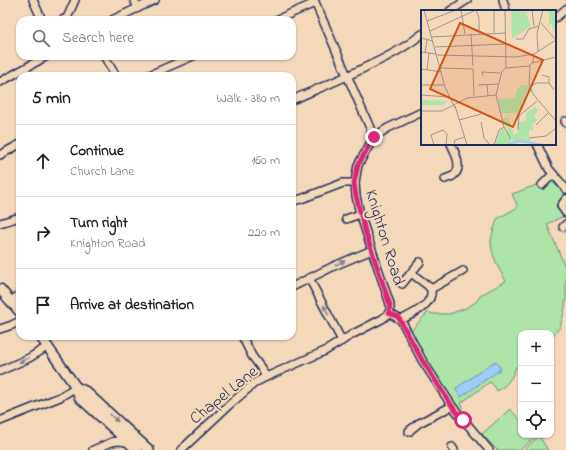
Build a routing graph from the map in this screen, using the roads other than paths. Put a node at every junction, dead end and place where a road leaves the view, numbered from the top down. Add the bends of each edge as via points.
1 (33, 0) edge
2 (75, 0) edge
3 (134, 0) edge
4 (156, 0) edge
5 (467, 0) edge
6 (503, 0) edge
7 (314, 2) edge
8 (138, 8) junction
9 (566, 9) edge
10 (452, 10) edge
11 (506, 10) edge
12 (40, 16) edge
13 (68, 16) edge
14 (121, 16) edge
15 (284, 16) edge
16 (556, 17) edge
17 (421, 35) edge
18 (40, 60) edge
19 (106, 60) edge
20 (184, 60) edge
21 (18, 72) edge
22 (114, 72) edge
23 (156, 72) edge
24 (16, 73) edge
25 (347, 76) junction
26 (0, 82) edge
27 (296, 98) edge
28 (421, 112) edge
29 (374, 137) junction
30 (451, 145) edge
31 (536, 145) edge
32 (16, 146) edge
33 (0, 155) edge
34 (552, 174) junction
35 (444, 180) dead end
36 (354, 183) junction
37 (542, 185) dead end
38 (565, 185) edge
39 (566, 199) edge
40 (296, 200) edge
41 (566, 213) edge
42 (360, 214) junction
43 (16, 218) edge
44 (346, 219) dead end
45 (0, 223) edge
46 (372, 250) junction
47 (420, 262) dead end
48 (464, 271) dead end
49 (411, 273) junction
50 (310, 278) junction
51 (402, 284) dead end
52 (296, 285) edge
53 (0, 289) edge
54 (431, 289) junction
55 (16, 297) edge
56 (10, 301) junction
57 (16, 308) edge
58 (390, 311) junction
59 (401, 321) junction
60 (16, 324) edge
61 (0, 329) edge
62 (42, 340) edge
63 (244, 340) edge
64 (342, 341) junction
65 (47, 348) junction
66 (0, 371) edge
67 (266, 377) junction
68 (76, 387) junction
69 (452, 406) junction
70 (0, 421) edge
71 (113, 428) junction
72 (409, 432) dead end
73 (112, 442) junction
74 (128, 442) junction
75 (486, 449) edge
76 (93, 450) edge
77 (137, 450) edge
78 (149, 450) edge
79 (182, 450) edge

1 - 12 street
2 - 13 street
3 - 8 street
4 - 8 street
5 - 10 street
6 - 11 street
7 - 15 street
7 - 25 street
8 - 14 street
9 - 16 street
17 - 25 street via 390,55
18 - 21 street
19 - 22 street
20 - 23 street
24 - 26 street
25 - 27 street
25 - 29 street
28 - 29 street, Knighton Road
29 - 36 street, Knighton Road via 358,165
30 - 35 street via 458,164 457,171
31 - 34 street
32 - 33 street
34 - 37 street
34 - 38 street
36 - 40 street via 343,183
36 - 42 street, Knighton Road
39 - 41 street via 561,206
42 - 44 street
42 - 46 street, Knighton Road
43 - 45 street
50 -> 46 street
46 - 58 street, Knighton Road
47 - 49 street
48 - 54 street
49 - 51 street
49 - 54 street
50 - 52 street
64 -> 50 street
53 - 56 main road
54 - 59 street via 428,301
55 - 56 street
56 - 57 main road
58 - 59 street
58 - 64 street, Chapel Lane via 382,319
59 - 69 street via 422,360
60 - 61 street
62 - 65 main road
63 - 67 street
64 - 67 street, Chapel Lane
65 -> 66 street
65 - 68 main road
67 - 79 street, Chapel Lane via 256,382 229,405
68 - 70 street via 60,397
68 - 71 main road via 82,401
68 -> 78 main road via 85,391
69 - 72 street via 419,423
69 - 75 street
71 - 73 street
71 - 74 main road
73 - 74 street
73 - 76 street
74 - 77 main road

